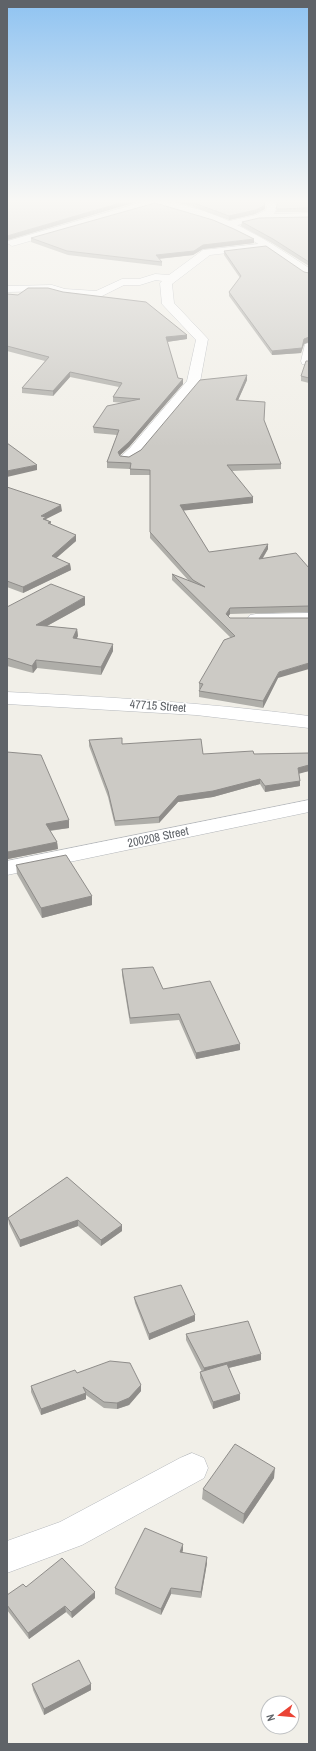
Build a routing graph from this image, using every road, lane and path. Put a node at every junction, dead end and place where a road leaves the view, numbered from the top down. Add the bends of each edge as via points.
1 (121, 283) edge
2 (166, 283) edge
3 (7, 289) edge
4 (309, 348) edge
5 (309, 361) edge
6 (126, 458) edge
7 (309, 618) edge
8 (244, 619) edge
9 (7, 698) edge
10 (309, 709) edge
11 (289, 719) junction
12 (309, 722) edge
13 (309, 806) edge
14 (7, 868) edge
15 (192, 1468) dead end
16 (7, 1557) edge

1 - 3 street via 98,295 63,292 52,288
2 - 6 street via 168,304 202,339 193,382 135,451
4 - 5 street
7 - 8 street
9 - 11 street, 47715 Street via 168,706
10 - 11 street
11 - 12 street, 47715 Street
13 - 14 street, 200208 Street
15 - 16 street via 70,1534

